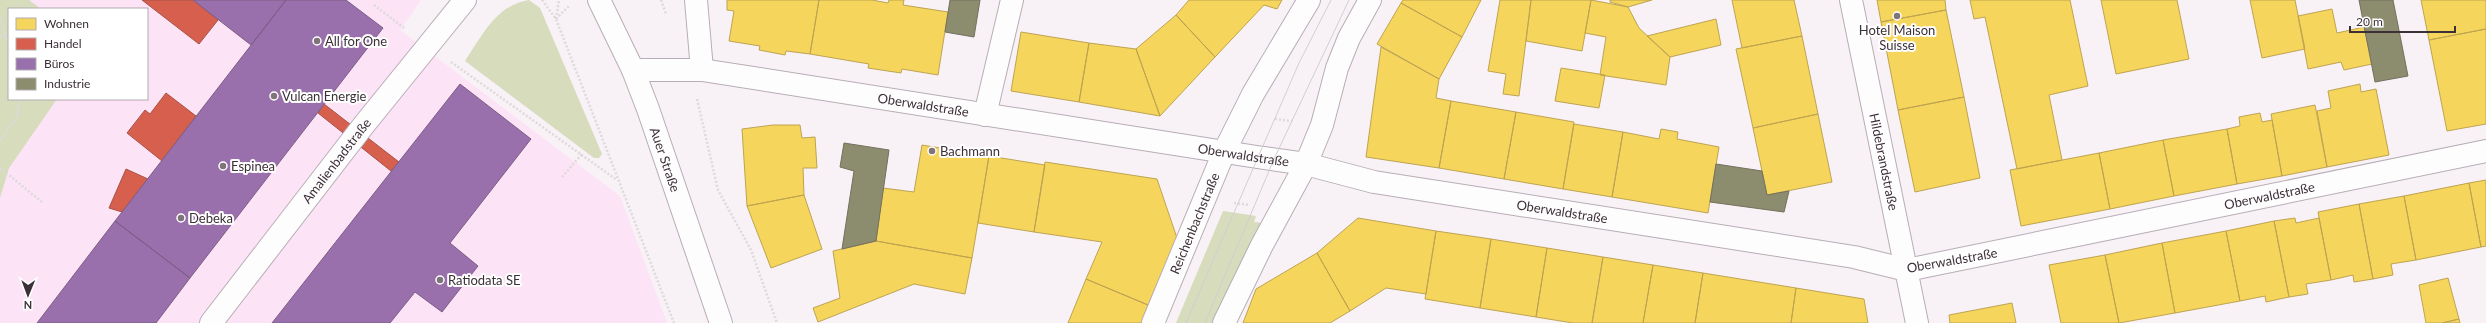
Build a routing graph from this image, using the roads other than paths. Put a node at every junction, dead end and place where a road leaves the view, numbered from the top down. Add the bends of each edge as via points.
1 (465, 0) edge
2 (598, 0) edge
3 (696, 0) edge
4 (1012, 0) edge
5 (1309, 0) edge
6 (1370, 0) edge
7 (1851, 0) edge
8 (633, 70) junction
9 (695, 70) junction
10 (985, 114) junction
11 (2486, 151) edge
12 (1224, 152) junction
13 (1306, 164) junction
14 (1907, 270) junction
15 (211, 323) edge
16 (721, 323) edge
17 (1153, 323) edge
18 (1224, 323) edge
19 (1917, 323) edge

1 - 15 street, Amalienbadstraße
2 - 8 street, Auer Straße
3 - 9 street
4 - 10 street
5 - 12 street, Reichenbachstraße via 1252,94
6 - 13 street via 1349,38 1337,68 1322,125
7 - 14 street, Hildebrandstraße
8 - 9 street, Oberwaldstraße
8 - 16 street, Auer Straße
9 - 10 street, Oberwaldstraße
10 - 12 street, Oberwaldstraße
11 - 14 street, Oberwaldstraße
12 - 13 street, Oberwaldstraße
12 - 17 street, Reichenbachstraße
13 - 14 street, Oberwaldstraße via 1374,182 1854,257
13 - 18 street
14 - 19 street, Hildebrandstraße

